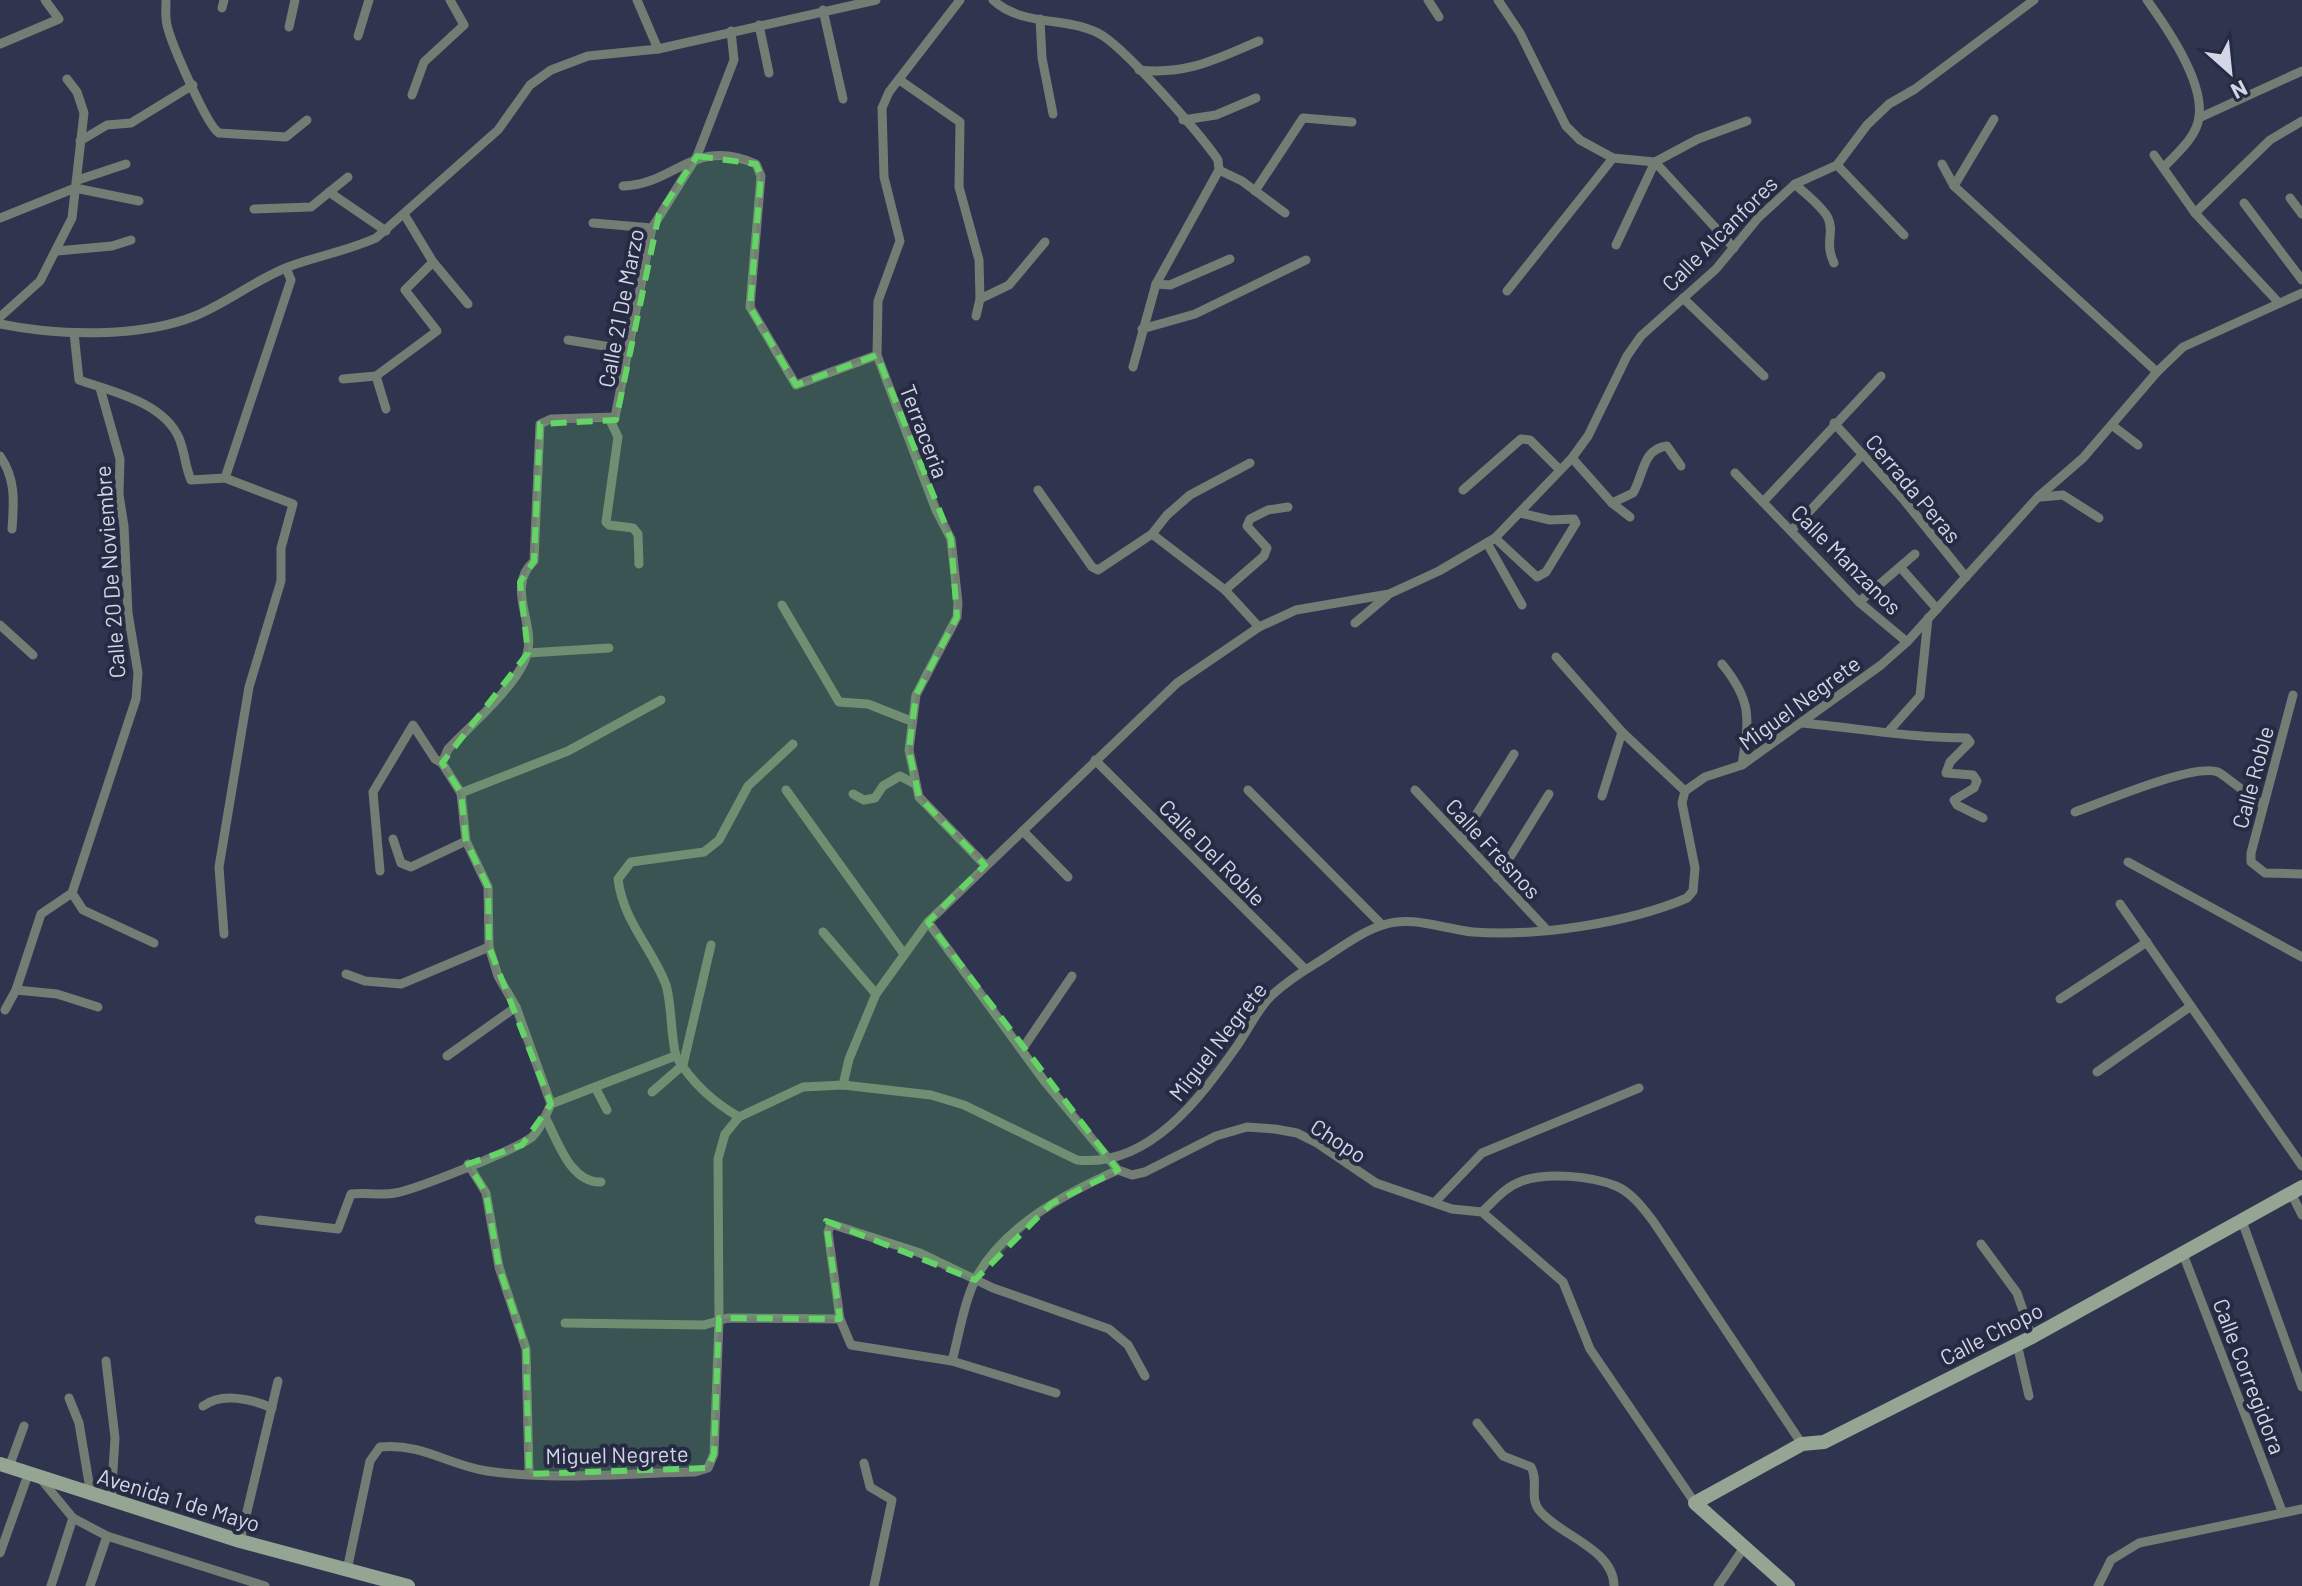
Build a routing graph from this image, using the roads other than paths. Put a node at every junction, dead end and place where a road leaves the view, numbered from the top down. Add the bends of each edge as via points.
1 (45, 0) edge
2 (166, 0) edge
3 (295, 0) edge
4 (369, 0) edge
5 (450, 0) edge
6 (637, 0) edge
7 (876, 0) edge
8 (960, 0) edge
9 (993, 0) edge
10 (1428, 0) edge
11 (1498, 0) edge
12 (2034, 0) edge
13 (2147, 0) edge
14 (848, 2) edge
15 (823, 10) junction
16 (1439, 17) dead end
17 (1040, 19) junction
18 (759, 25) junction
19 (289, 27) dead end
20 (731, 31) junction
21 (358, 36) dead end
22 (1259, 41) dead end
23 (0, 44) edge
24 (658, 49) junction
25 (1139, 70) junction
26 (2302, 71) edge
27 (769, 73) dead end
28 (67, 79) dead end
29 (901, 81) junction
30 (193, 85) junction
31 (412, 95) dead end
32 (1256, 98) dead end
33 (843, 99) dead end
34 (1053, 114) dead end
35 (2199, 118) junction
36 (1994, 119) dead end
37 (307, 120) dead end
38 (1183, 120) junction
39 (1747, 121) dead end
40 (2302, 121) edge
41 (1352, 122) dead end
42 (80, 141) junction
43 (2154, 155) dead end
44 (697, 156) junction
45 (1613, 158) junction
46 (1655, 162) junction
47 (126, 164) dead end
48 (1942, 164) dead end
49 (1837, 165) junction
50 (2164, 167) junction
51 (1219, 170) junction
52 (348, 177) dead end
53 (76, 184) junction
54 (1795, 184) junction
55 (623, 186) dead end
56 (1954, 186) junction
57 (1255, 191) junction
58 (329, 192) junction
59 (2290, 198) dead end
60 (139, 201) dead end
61 (2244, 203) dead end
62 (254, 209) dead end
63 (1285, 213) dead end
64 (2195, 213) junction
65 (404, 214) junction
66 (2302, 214) edge
67 (0, 218) edge
68 (593, 223) dead end
69 (652, 228) junction
70 (386, 231) junction
71 (1904, 235) dead end
72 (131, 240) dead end
73 (1045, 242) dead end
74 (1616, 245) dead end
75 (1734, 248) junction
76 (57, 251) junction
77 (1230, 259) dead end
78 (1306, 260) dead end
79 (433, 262) junction
80 (1834, 263) dead end
81 (286, 268) junction
82 (2302, 280) edge
83 (1156, 284) junction
84 (1507, 291) dead end
85 (2302, 293) edge
86 (1683, 298) junction
87 (980, 299) junction
88 (2279, 303) junction
89 (468, 304) dead end
90 (976, 316) dead end
91 (0, 317) edge
92 (0, 324) edge
93 (1142, 329) junction
94 (74, 333) junction
95 (568, 340) dead end
96 (629, 350) junction
97 (877, 355) junction
98 (1133, 367) dead end
99 (2157, 372) junction
100 (376, 376) junction
101 (1764, 376) dead end
102 (1881, 376) dead end
103 (343, 379) dead end
104 (100, 388) junction
105 (386, 409) dead end
106 (610, 420) junction
107 (1834, 423) junction
108 (2113, 426) junction
109 (2138, 445) dead end
110 (1863, 454) junction
111 (0, 456) edge
112 (1572, 458) junction
113 (1250, 463) dead end
114 (1681, 466) dead end
115 (1560, 470) junction
116 (1735, 473) dead end
117 (225, 478) junction
118 (1038, 490) dead end
119 (1463, 490) dead end
120 (2038, 497) junction
121 (1763, 502) junction
122 (1612, 503) junction
123 (1288, 507) dead end
124 (1520, 513) junction
125 (1630, 517) dead end
126 (2099, 518) dead end
127 (12, 529) dead end
128 (1792, 530) junction
129 (1152, 534) junction
130 (1491, 541) junction
131 (1915, 554) dead end
132 (639, 564) dead end
133 (1901, 568) junction
134 (1966, 577) junction
135 (1225, 590) junction
136 (1389, 594) junction
137 (1859, 602) junction
138 (782, 605) dead end
139 (1522, 605) dead end
140 (1937, 609) junction
141 (1928, 618) junction
142 (1355, 623) dead end
143 (0, 625) edge
144 (1259, 627) junction
145 (1907, 642) junction
146 (609, 648) dead end
147 (528, 653) junction
148 (33, 655) dead end
149 (1556, 657) dead end
150 (1722, 664) dead end
151 (2293, 695) dead end
152 (661, 700) dead end
153 (911, 721) junction
154 (1801, 723) junction
155 (1889, 731) junction
156 (1622, 732) junction
157 (793, 744) dead end
158 (1514, 754) dead end
159 (1095, 760) junction
160 (442, 763) junction
161 (1742, 765) junction
162 (915, 784) junction
163 (786, 790) dead end
164 (1248, 790) dead end
165 (1415, 790) dead end
166 (1685, 791) junction
167 (461, 793) junction
168 (853, 794) dead end
169 (1549, 794) dead end
170 (1602, 796) dead end
171 (2263, 805) junction
172 (2075, 812) dead end
173 (1983, 818) dead end
174 (1023, 831) junction
175 (393, 839) dead end
176 (1461, 839) junction
177 (466, 841) junction
178 (2128, 862) dead end
179 (985, 865) junction
180 (380, 871) dead end
181 (2302, 874) edge
182 (1068, 877) dead end
183 (1497, 878) junction
184 (72, 893) junction
185 (2120, 904) dead end
186 (928, 922) junction
187 (1382, 925) junction
188 (1547, 930) junction
189 (823, 932) dead end
190 (224, 934) dead end
191 (2147, 942) junction
192 (154, 943) dead end
193 (711, 945) dead end
194 (489, 947) junction
195 (904, 954) junction
196 (2302, 957) edge
197 (1305, 969) junction
198 (346, 974) dead end
199 (1072, 976) dead end
200 (16, 990) junction
201 (876, 994) junction
202 (2060, 999) dead end
203 (2191, 1006) junction
204 (98, 1007) dead end
205 (516, 1007) junction
206 (5, 1010) dead end
207 (1023, 1048) junction
208 (447, 1056) dead end
209 (675, 1056) junction
210 (683, 1065) junction
211 (2097, 1072) dead end
212 (843, 1085) junction
213 (595, 1087) junction
214 (1639, 1088) dead end
215 (652, 1092) dead end
216 (551, 1104) junction
217 (607, 1110) dead end
218 (545, 1117) junction
219 (739, 1117) junction
220 (1105, 1158) junction
221 (468, 1164) junction
222 (2302, 1166) edge
223 (1118, 1170) junction
224 (601, 1182) dead end
225 (2297, 1190) edge
226 (1436, 1201) junction
227 (1482, 1212) junction
228 (2302, 1215) edge
229 (259, 1220) dead end
230 (2242, 1221) junction
231 (1981, 1244) dead end
232 (2183, 1254) junction
233 (975, 1280) junction
234 (840, 1319) junction
235 (719, 1321) junction
236 (565, 1323) dead end
237 (2032, 1337) junction
238 (2017, 1344) junction
239 (106, 1361) dead end
240 (952, 1361) junction
241 (1145, 1376) dead end
242 (278, 1381) dead end
243 (2302, 1387) edge
244 (1056, 1393) dead end
245 (2029, 1396) dead end
246 (69, 1398) dead end
247 (203, 1406) dead end
248 (272, 1408) junction
249 (1477, 1423) dead end
250 (24, 1426) dead end
251 (1802, 1444) junction
252 (864, 1463) dead end
253 (5, 1465) edge
254 (33, 1473) junction
255 (529, 1474) junction
256 (91, 1495) junction
257 (111, 1502) junction
258 (1695, 1503) junction
259 (2302, 1509) edge
260 (2282, 1511) junction
261 (73, 1518) junction
262 (107, 1536) junction
263 (240, 1541) junction
264 (1743, 1549) junction
265 (0, 1553) edge
266 (347, 1570) junction
267 (51, 1586) edge
268 (90, 1586) edge
269 (265, 1586) edge
270 (344, 1586) edge
271 (408, 1586) edge
272 (874, 1586) edge
273 (1614, 1586) edge
274 (1718, 1586) edge
275 (1788, 1586) edge
276 (2098, 1586) edge

1 - 23 street via 59,19
2 - 30 street via 166,22 177,58
3 - 19 street
4 - 21 street
5 - 31 street via 464,25 424,62
6 - 24 street
7 - 14 street
8 - 29 street, Terraceria
9 - 17 street via 1007,13
10 - 16 street
11 - 45 street via 1566,126
12 - 49 street, Calle Alcanfores via 1889,104
13 - 35 street via 2173,37 2194,86
14 - 15 street
15 - 18 street
15 - 33 street
17 - 25 street via 1097,32
17 - 34 street
18 - 20 street
18 - 27 street
20 - 24 street
20 - 44 street, Calle 21 De Marzo via 734,60
22 - 25 street via 1188,70
24 - 65 street via 588,56 551,70 530,85 498,130
25 - 38 street
26 - 35 street
28 - 42 street via 84,113
29 - 87 street via 960,122 959,187 979,260
29 - 97 street, Terraceria via 882,108 884,177 900,241 878,301
30 - 37 street via 212,129 219,133 286,137
30 - 42 street via 131,123 107,125
32 - 38 street via 1216,115
35 - 50 street via 2188,142
36 - 56 street
38 - 51 street via 1214,154
39 - 46 street
40 - 64 street via 2270,140
41 - 57 street via 1303,118
42 - 53 street
43 - 50 street
44 - 55 street via 643,186
44 - 69 street, Calle 21 De Marzo
44 - 97 street via 756,164 761,176 750,307 796,385
45 - 46 street
45 - 84 street
46 - 74 street
46 - 75 street
47 - 53 street
48 - 56 street
49 - 54 street, Calle Alcanfores
49 - 71 street
50 - 64 street
51 - 57 street
51 - 83 street
52 - 58 street
53 - 60 street
53 - 67 street
53 - 76 street via 72,218
54 - 75 street, Calle Alcanfores
54 - 80 street via 1828,216 1827,245
56 - 99 street
57 - 63 street
58 - 62 street via 311,207
58 - 70 street
59 - 66 street
61 - 82 street
64 - 88 street
65 - 70 street
65 - 79 street
68 - 69 street
69 - 96 street, Calle 21 De Marzo
70 - 81 street via 352,249
72 - 76 street
73 - 87 street via 1009,285
75 - 86 street, Calle Alcanfores
76 - 91 street via 40,281
77 - 83 street via 1170,285
78 - 93 street via 1195,314
79 - 89 street
79 - 100 street via 405,290 437,331
81 - 94 street via 195,316 158,326
81 - 117 street via 291,280
83 - 93 street
85 - 88 street, Miguel Negrete
86 - 101 street
86 - 112 street, Calle Alcanfores via 1634,346
87 - 90 street
88 - 99 street, Miguel Negrete via 2196,340
92 - 94 street
93 - 98 street
94 - 104 street, Calle 20 De Noviembre via 79,380
95 - 96 street
96 - 106 street, Calle 21 De Marzo via 618,410
97 - 153 street, Terraceria via 951,539 958,603 957,617 922,678
99 - 108 street, Miguel Negrete
100 - 103 street
100 - 105 street
102 - 107 street, Calle Manzanos
104 - 117 street, Calle 20 De Noviembre via 162,416 177,434 191,480
104 - 184 street, Calle 20 De Noviembre via 120,459 128,613 138,673 136,699
106 - 132 street via 618,437 606,522 638,534
106 - 147 street, Calle 21 De Marzo via 551,419 540,424 534,561 520,582
107 - 110 street, Cerrada Peras
107 - 121 street, Calle Manzanos
108 - 109 street
108 - 120 street, Miguel Negrete
110 - 128 street
110 - 134 street, Cerrada Peras
111 - 127 street via 15,492
112 - 115 street, Calle Alcanfores
112 - 122 street
113 - 129 street via 1190,495
114 - 122 street via 1662,446 1648,454 1633,493
115 - 119 street via 1530,440 1521,439
115 - 124 street, Calle Alcanfores
116 - 121 street, Calle Manzanos
117 - 190 street, Calle 20 De Noviembre via 293,504 281,548 281,581 249,687 221,852
118 - 129 street via 1098,570
120 - 126 street via 2063,495
120 - 134 street, Miguel Negrete
121 - 128 street, Calle Manzanos
122 - 125 street
123 - 135 street via 1250,519 1247,526 1267,548
124 - 130 street, Calle Alcanfores
124 - 130 street via 1576,523 1546,572 1537,577
128 - 137 street, Calle Manzanos
129 - 135 street
130 - 136 street, Calle Alcanfores
130 - 139 street
131 - 133 street
133 - 137 street
133 - 140 street
134 - 140 street, Miguel Negrete
135 - 144 street
136 - 142 street
136 - 144 street, Calle Alcanfores via 1296,610
137 - 145 street, Calle Manzanos
138 - 153 street via 839,702 868,704
140 - 141 street, Miguel Negrete
141 - 145 street, Miguel Negrete
141 - 155 street via 1920,696
143 - 148 street
144 - 159 street, Calle Alcanfores via 1177,683
145 - 154 street, Miguel Negrete
146 - 147 street
147 - 160 street via 518,673 448,749
149 - 156 street
150 - 161 street via 1738,683 1750,720
151 - 171 street, Calle Roble
152 - 167 street via 568,751
153 - 162 street, Terraceria
154 - 155 street
154 - 161 street, Miguel Negrete
155 - 173 street via 1967,738 1970,742 1946,773 1973,775 1974,788 1954,800
156 - 166 street
156 - 170 street
157 - 209 street via 748,786 719,840 704,852 631,862 620,872 625,913 666,984
158 - 176 street
159 - 174 street, Calle Alcanfores
159 - 197 street, Calle Del Roble
160 - 167 street
160 - 180 street via 413,725 373,792
161 - 166 street, Miguel Negrete via 1705,777
162 - 168 street via 900,776 875,798
162 - 179 street, Terraceria via 927,808
163 - 195 street
164 - 187 street
165 - 176 street, Calle Fresnos
166 - 188 street, Miguel Negrete via 1682,803 1695,868 1687,898
167 - 177 street
169 - 183 street
171 - 172 street via 2224,775 2202,771
171 - 181 street, Calle Roble via 2251,862 2265,873
174 - 179 street, Calle Alcanfores
174 - 182 street
175 - 177 street via 401,863 411,867
176 - 183 street, Calle Fresnos
177 - 194 street via 488,887
178 - 196 street
179 - 186 street
183 - 188 street, Calle Fresnos
184 - 192 street via 83,910
184 - 200 street via 41,914
185 - 191 street
186 - 195 street
186 - 207 street
187 - 188 street, Miguel Negrete via 1405,921 1473,932
187 - 197 street, Miguel Negrete
189 - 201 street
191 - 202 street
191 - 203 street
193 - 210 street
194 - 198 street via 401,984
194 - 205 street
195 - 201 street
197 - 220 street, Miguel Negrete via 1269,998 1177,1120 1151,1140
199 - 207 street
200 - 204 street via 57,994
200 - 206 street
201 - 212 street
203 - 211 street
203 - 222 street
205 - 208 street
205 - 216 street
207 - 220 street
209 - 210 street
209 - 213 street
210 - 215 street
210 - 219 street via 715,1103
212 - 219 street, Miguel Negrete via 803,1087
212 - 220 street, Miguel Negrete via 931,1095 964,1105 1077,1160
213 - 216 street
213 - 217 street
214 - 226 street via 1482,1153
216 - 218 street
218 - 221 street via 522,1145
218 - 224 street via 578,1176
219 - 235 street, Miguel Negrete via 725,1134 718,1159
220 - 223 street
221 - 229 street via 420,1188 351,1194 338,1229
221 - 255 street via 486,1193 499,1267 526,1349
223 - 226 street, Chopo via 1145,1172 1216,1136 1247,1127 1275,1129 1317,1143 1376,1183
223 - 233 street, Chopo via 1051,1204 998,1250
225 - 228 street
225 - 230 street, Calle Chopo
226 - 227 street, Chopo via 1452,1209
227 - 251 street via 1523,1180 1599,1181 1619,1187 1653,1221
227 - 258 street via 1563,1282 1590,1349
230 - 232 street, Calle Chopo
230 - 243 street
231 - 237 street via 2017,1293
232 - 237 street, Calle Chopo
232 - 260 street, Calle Corregidora
233 - 234 street via 920,1253 831,1224
233 - 240 street, Chopo
233 - 241 street via 1109,1329 1128,1345
234 - 235 street
234 - 240 street via 851,1345
235 - 236 street
235 - 255 street, Miguel Negrete via 714,1454 708,1468
237 - 238 street, Calle Chopo
238 - 245 street
238 - 251 street, Calle Chopo via 1824,1442
239 - 257 street via 115,1438
240 - 244 street
242 - 248 street
246 - 256 street via 79,1423
247 - 248 street via 221,1398
248 - 263 street
249 - 273 street via 1503,1456 1531,1467 1541,1512 1607,1564
250 - 253 street
251 - 258 street, Calle Chopo
252 - 272 street via 870,1487 892,1500
253 - 254 street, Avenida 1 de Mayo
254 - 256 street, Avenida 1 de Mayo
254 - 261 street
254 - 265 street
255 - 266 street, Miguel Negrete via 484,1471 406,1445 380,1447 370,1461
256 - 257 street, Avenida 1 de Mayo
257 - 263 street, Avenida 1 de Mayo
258 - 264 street
259 - 260 street
260 - 276 street via 2139,1543 2111,1560
261 - 262 street
261 - 267 street
262 - 268 street
262 - 269 street
263 - 266 street, Avenida 1 de Mayo
264 - 274 street
264 - 275 street
266 - 270 street
266 - 271 street, Avenida 1 de Mayo

